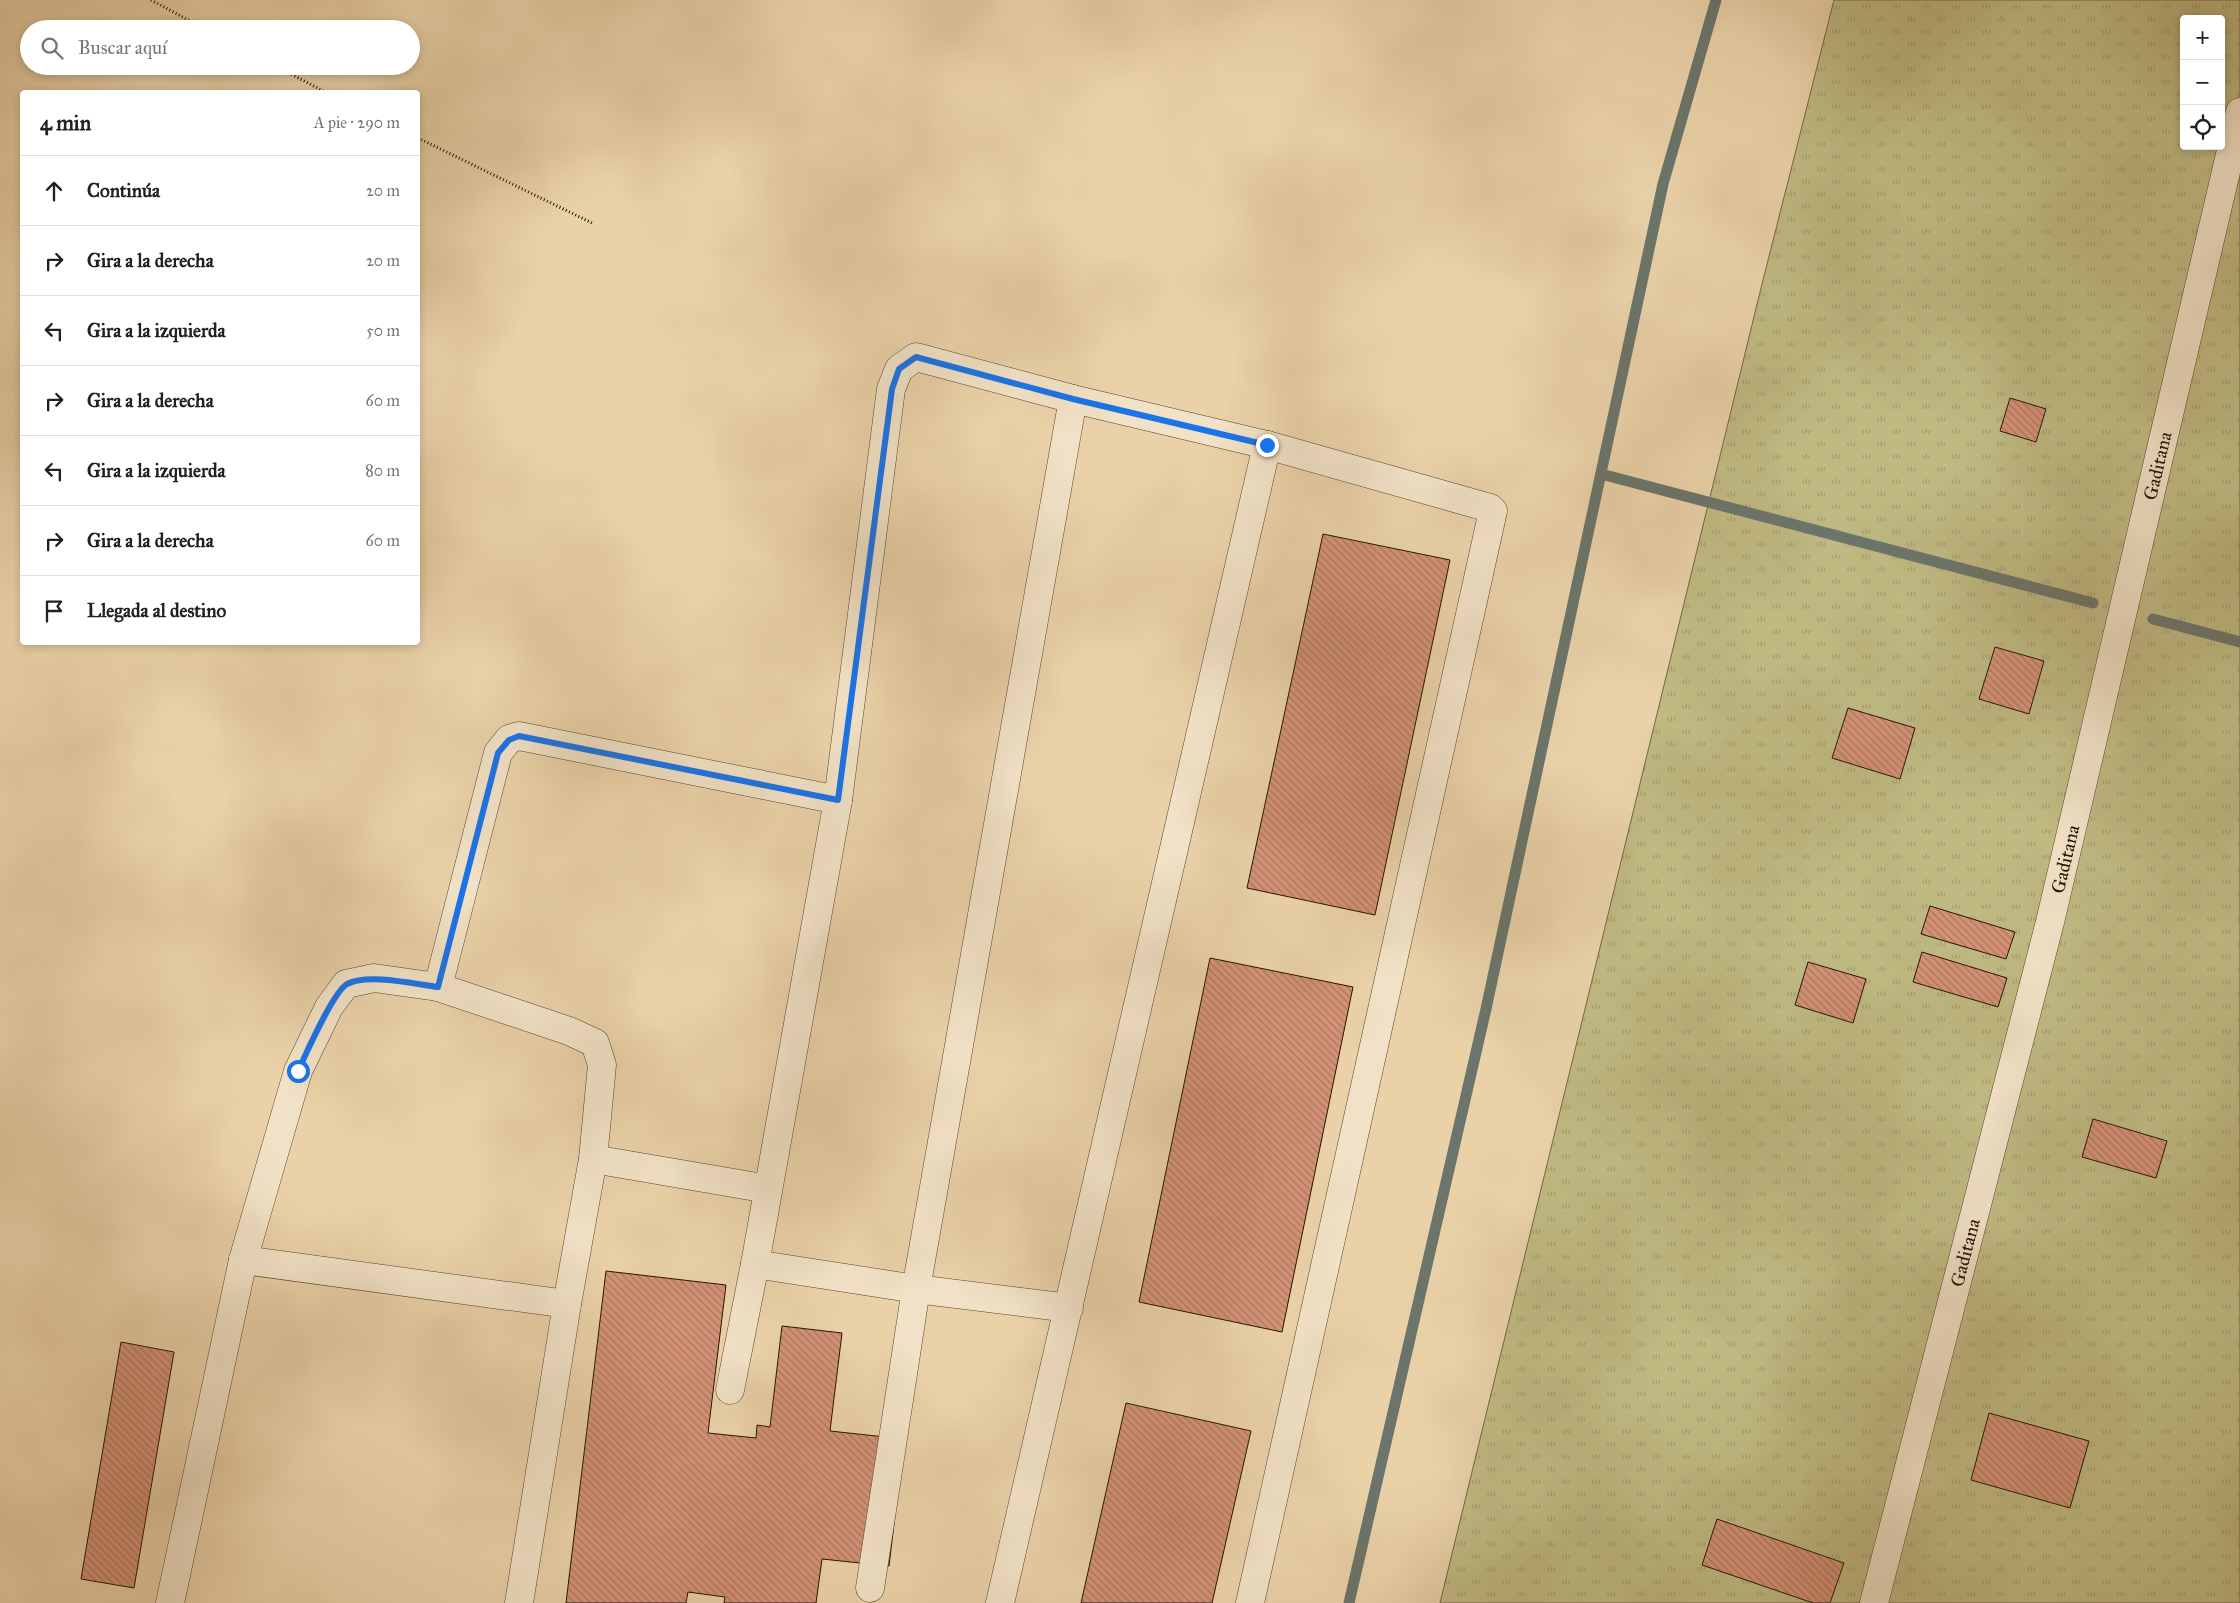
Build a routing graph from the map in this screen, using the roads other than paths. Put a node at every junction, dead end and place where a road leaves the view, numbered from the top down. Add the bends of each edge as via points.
1 (2240, 112) edge
2 (1073, 399) junction
3 (1267, 445) junction
4 (838, 800) junction
5 (438, 987) junction
6 (593, 1159) junction
7 (768, 1189) junction
8 (244, 1260) junction
9 (755, 1264) junction
10 (916, 1289) junction
11 (567, 1304) junction
12 (1069, 1308) junction
13 (730, 1390) dead end
14 (870, 1588) dead end
15 (170, 1603) edge
16 (519, 1603) edge
17 (1000, 1603) edge
18 (1250, 1603) edge
19 (1874, 1603) edge

1 - 19 street, Gaditana via 2050,922
2 - 3 street
2 - 4 street via 916,357 899,369 890,399
2 - 10 street
3 - 12 street
3 - 18 street via 1493,511
4 - 5 street via 519,736 509,740 498,753
4 - 7 street
5 - 6 street via 569,1031 595,1043 602,1065
5 - 8 street via 374,978 346,984 329,1007 298,1071
6 - 7 street
6 - 11 street
7 - 9 street
8 - 11 street
8 - 15 street
9 - 10 street
9 - 13 street
10 - 12 street
10 - 14 street
11 - 16 street
12 - 17 street

